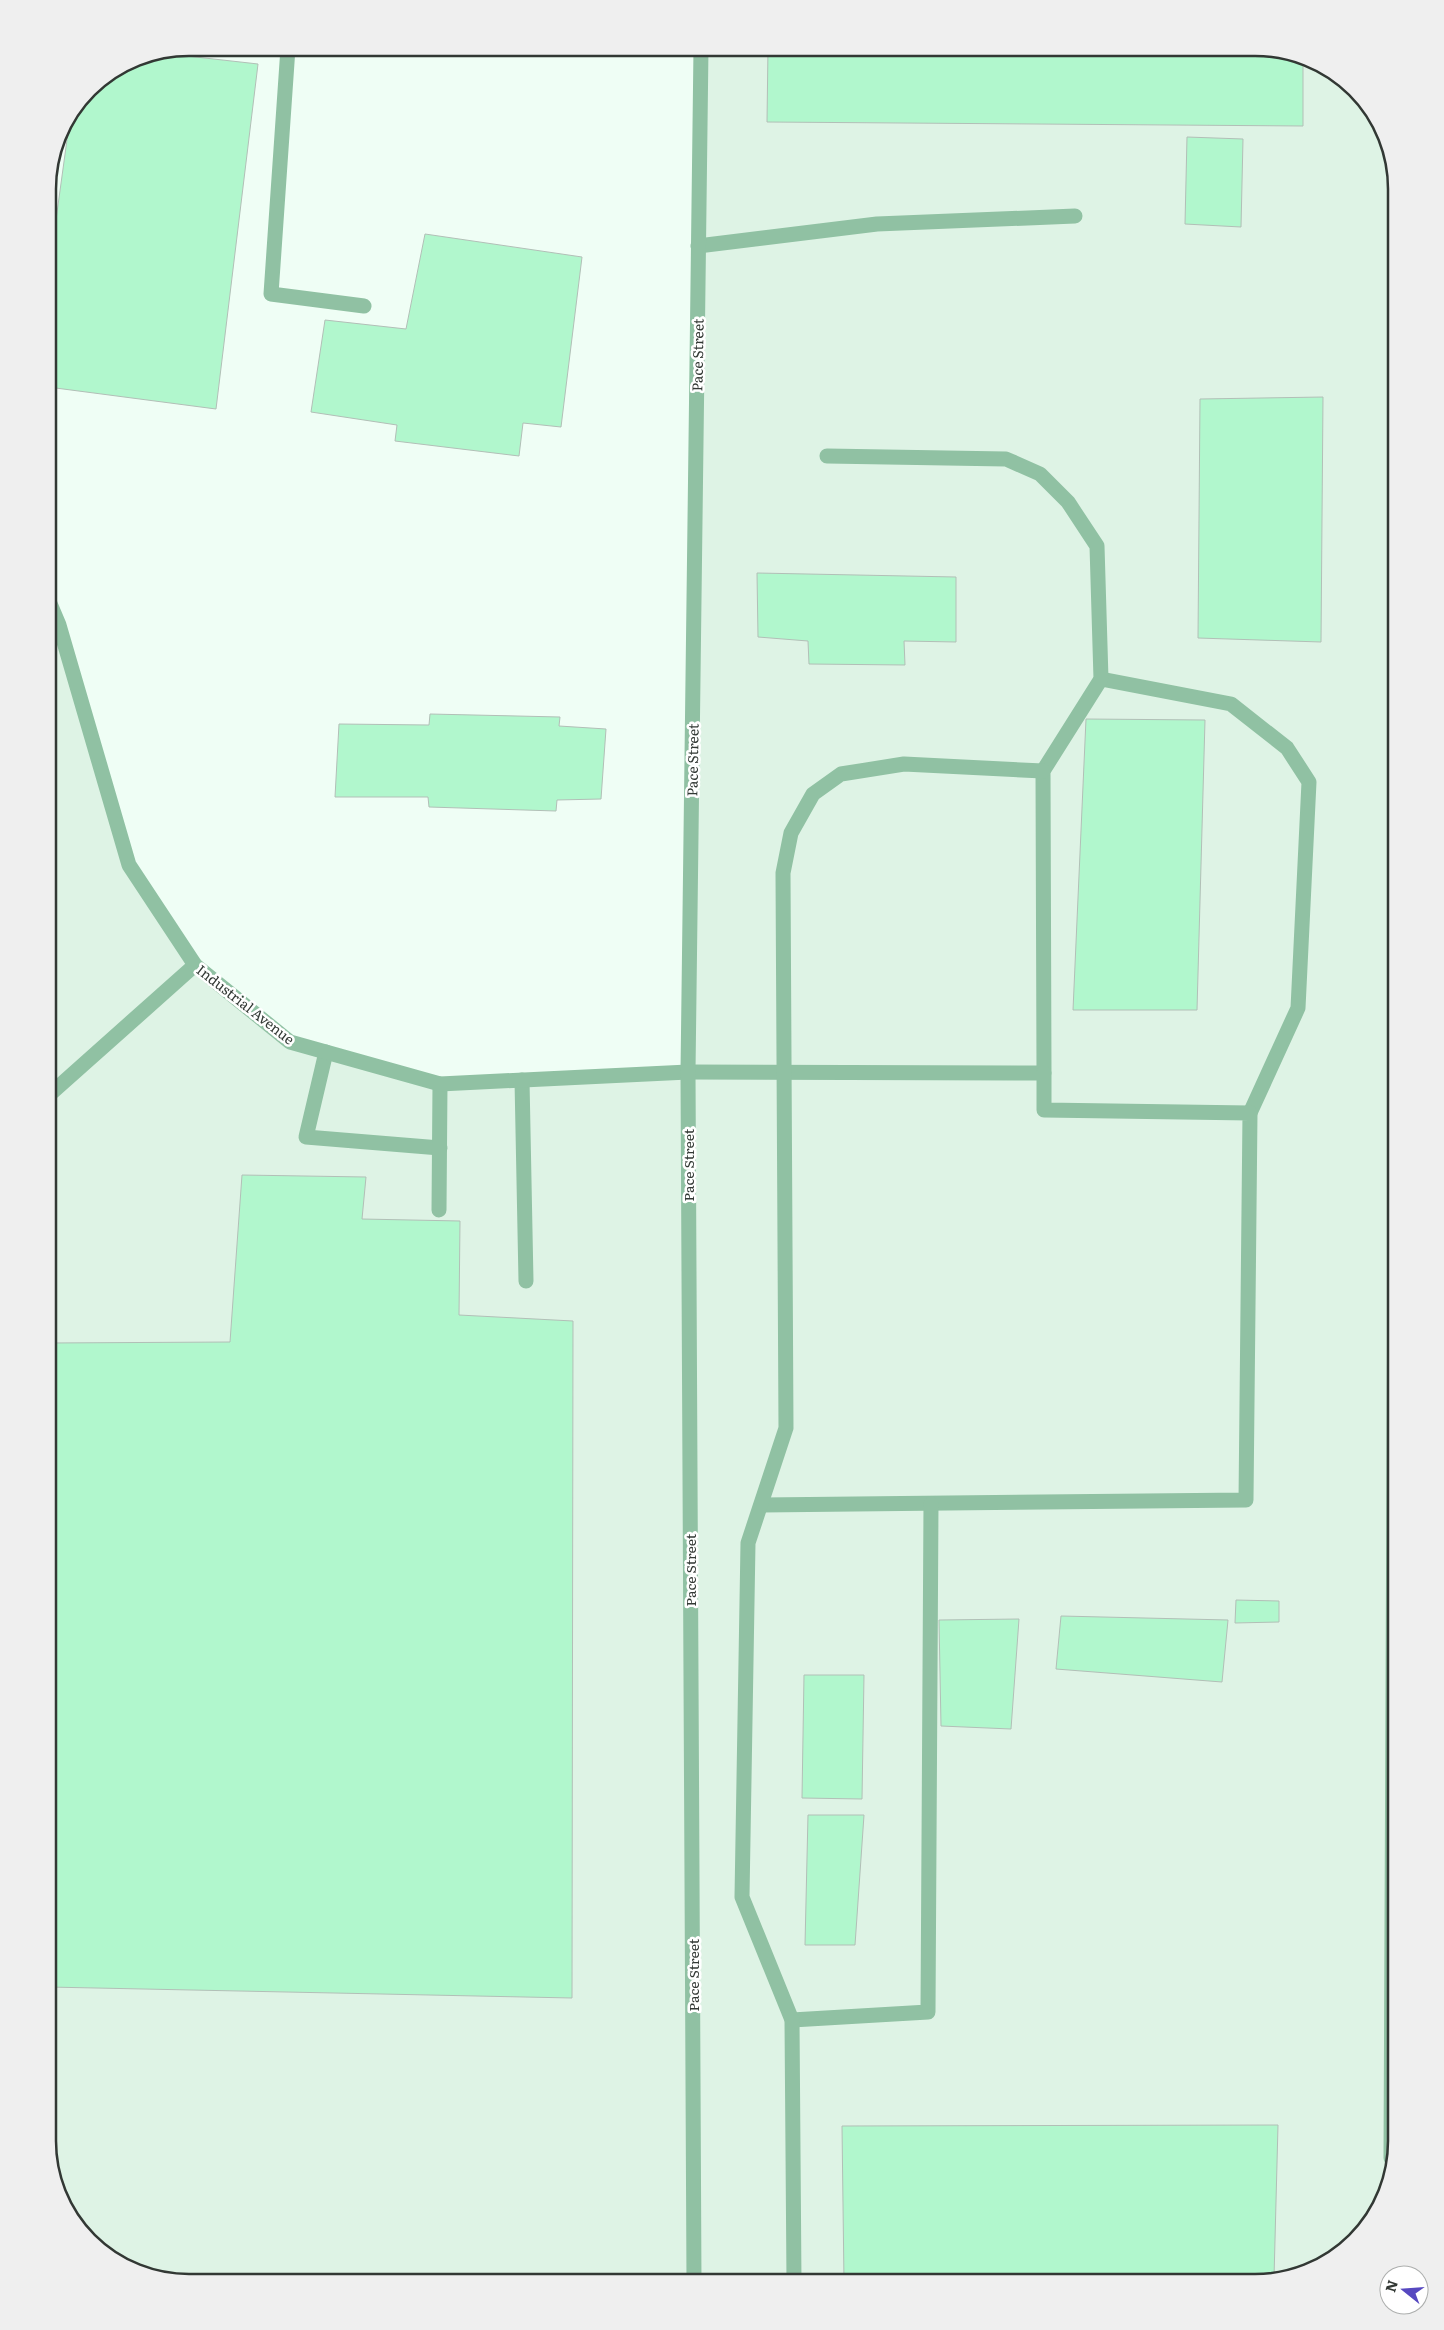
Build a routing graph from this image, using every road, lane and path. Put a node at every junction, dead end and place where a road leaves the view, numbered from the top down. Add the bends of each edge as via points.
1 (287, 57) edge
2 (701, 57) edge
3 (1075, 216) dead end
4 (698, 246) junction
5 (364, 306) dead end
6 (827, 456) dead end
7 (57, 621) edge
8 (1101, 679) junction
9 (1043, 771) junction
10 (195, 965) junction
11 (326, 1052) junction
12 (688, 1072) junction
13 (785, 1073) junction
14 (1044, 1073) junction
15 (522, 1080) junction
16 (440, 1084) junction
17 (57, 1088) edge
18 (1250, 1113) junction
19 (440, 1148) junction
20 (439, 1210) dead end
21 (526, 1281) dead end
22 (931, 1504) junction
23 (761, 1505) junction
24 (792, 2020) junction
25 (694, 2273) edge
26 (794, 2274) edge

1 - 5 street via 271,294
2 - 4 street, Pace Street
3 - 4 street via 877,224
4 - 12 street, Pace Street
6 - 8 street via 1006,459 1040,474 1068,502 1097,546
7 - 10 street, Industrial Avenue via 129,865
8 - 9 street
8 - 18 street via 1231,704 1287,748 1309,782 1298,1008
9 - 13 street via 904,764 841,774 813,794 792,833 783,873
9 - 14 street
10 - 11 street, Industrial Avenue via 290,1042
10 - 17 street
11 - 16 street, Industrial Avenue
11 - 19 street via 306,1137
12 - 13 street, Industrial Avenue
12 - 15 street, Industrial Avenue
12 - 25 street, Pace Street
13 - 14 street, Industrial Avenue
13 - 23 street via 786,1428
14 - 18 street via 1044,1110
15 - 16 street, Industrial Avenue
15 - 21 street
16 - 19 street
18 - 22 street via 1246,1500
19 - 20 street
22 - 23 street
22 - 24 street via 928,2012
23 - 24 street via 748,1543 742,1898
24 - 26 street

